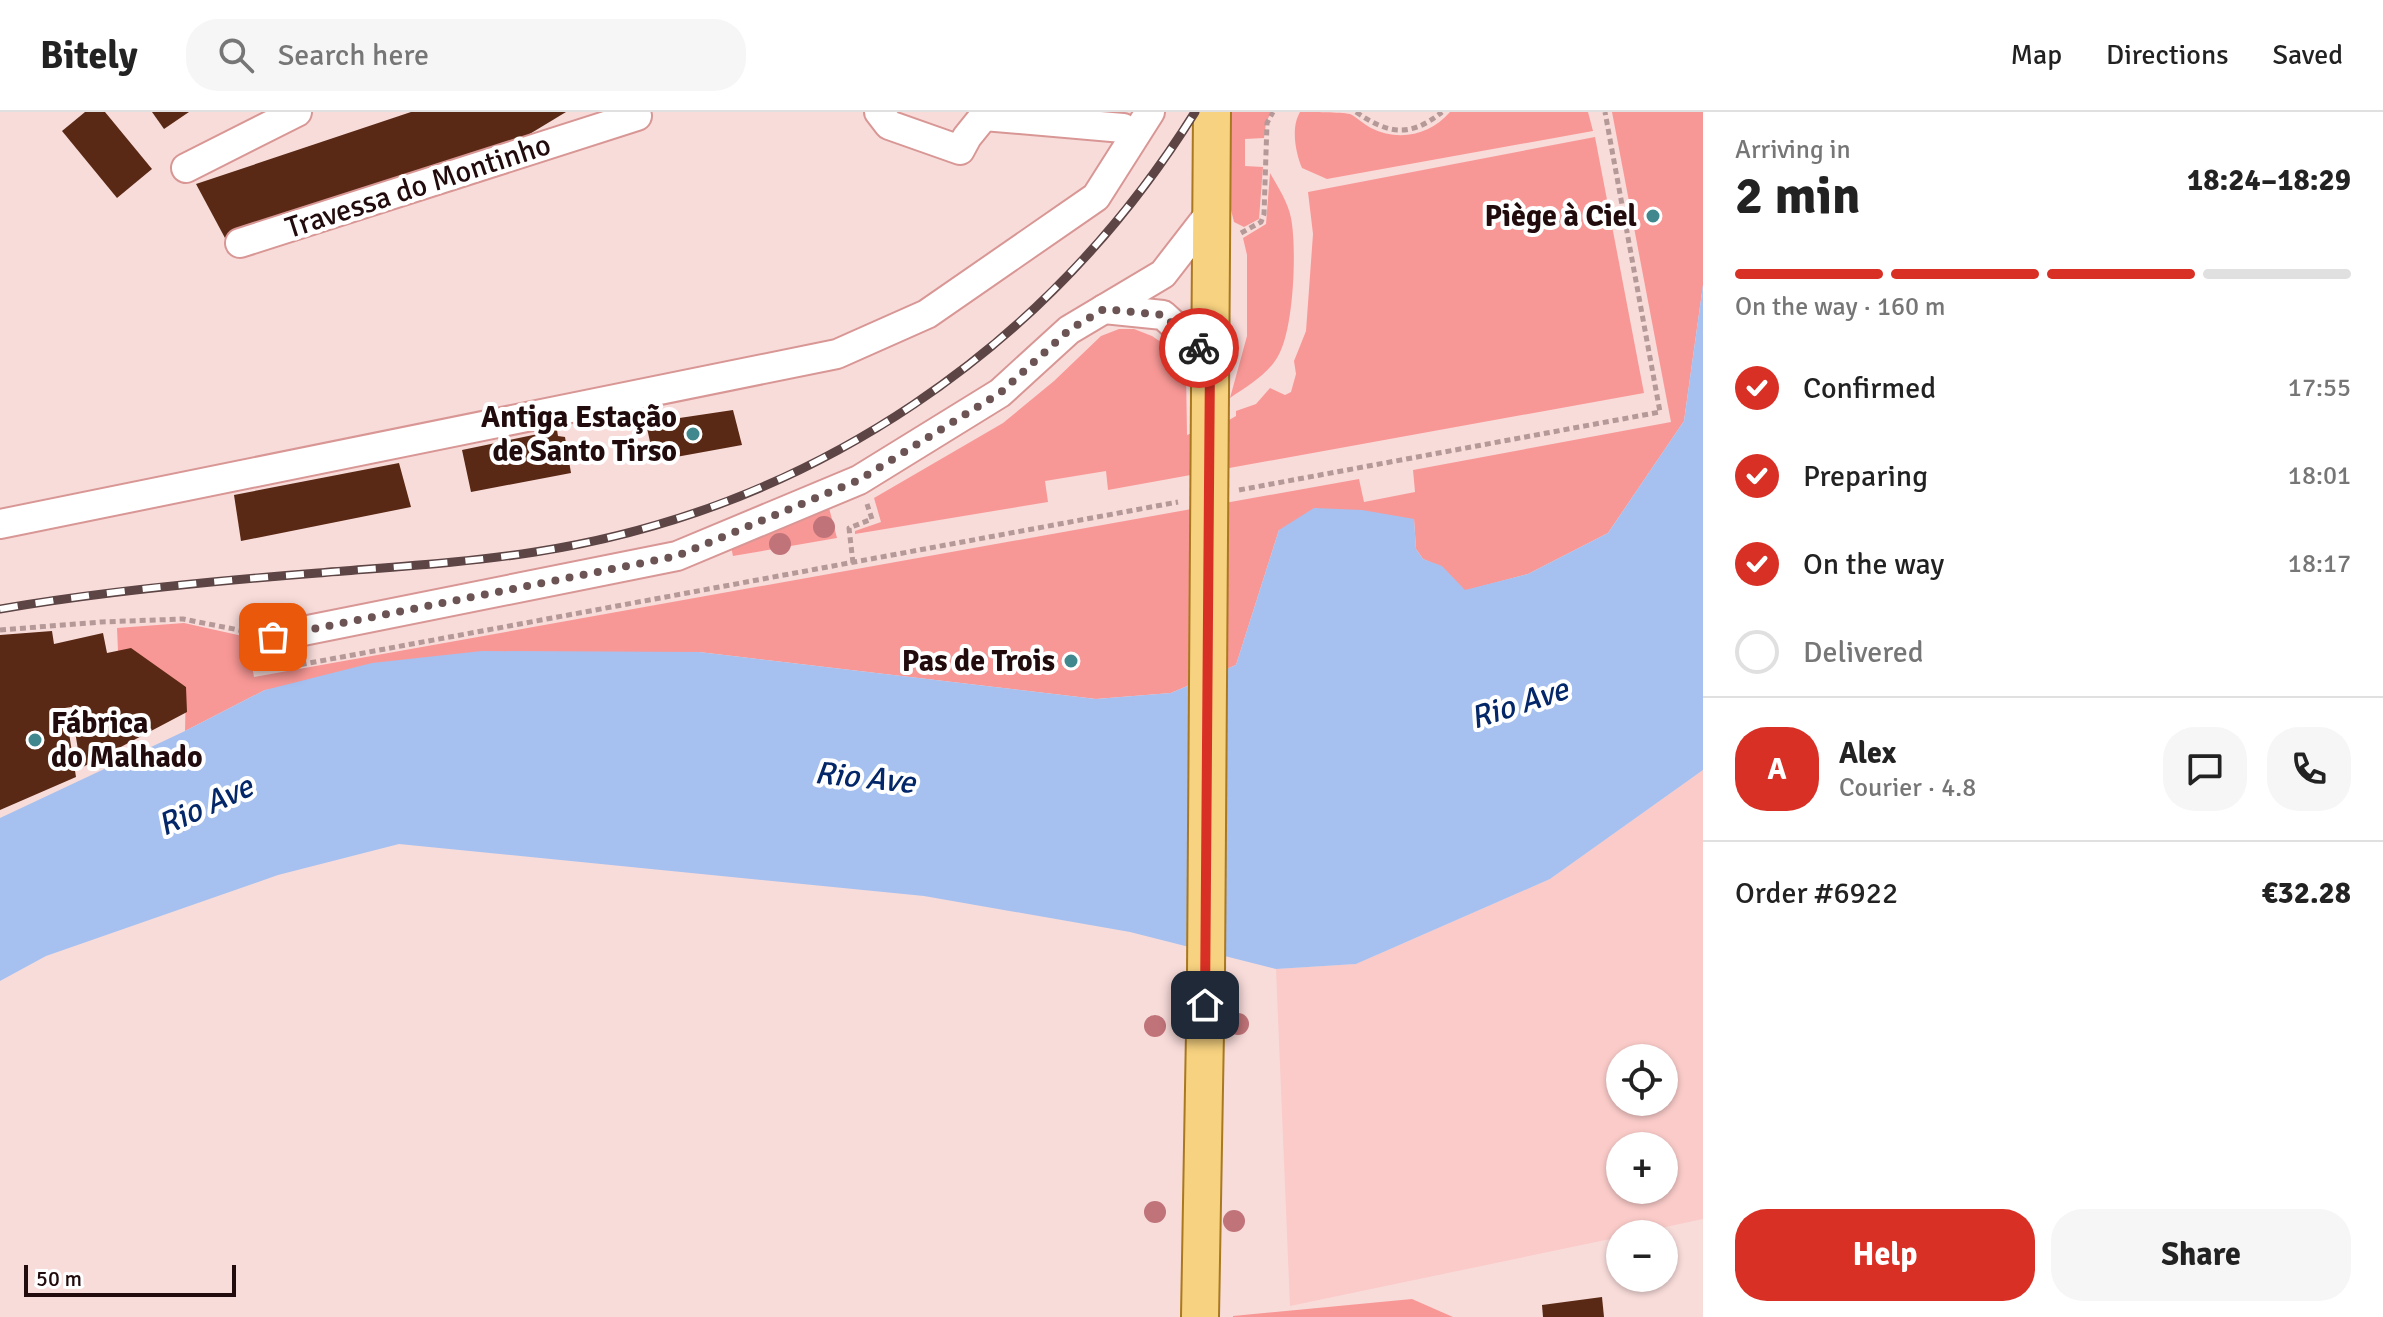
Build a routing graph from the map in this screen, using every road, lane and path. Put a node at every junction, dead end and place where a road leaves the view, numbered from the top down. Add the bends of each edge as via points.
1 (297, 112) edge
2 (635, 112) edge
3 (879, 112) edge
4 (1150, 112) edge
5 (1212, 112) edge
6 (1273, 112) edge
7 (1356, 112) edge
8 (1442, 112) edge
9 (1605, 112) edge
10 (1125, 120) edge
11 (186, 168) dead end
12 (1111, 173) junction
13 (1211, 212) junction
14 (1240, 233) dead end
15 (240, 243) dead end
16 (1104, 309) junction
17 (1210, 376) junction
18 (1226, 493) dead end
19 (1179, 502) dead end
20 (0, 524) edge
21 (849, 528) dead end
22 (853, 563) junction
23 (0, 630) edge
24 (273, 637) junction
25 (1200, 1317) edge

1 - 11 street
2 - 15 street, Travessa do Montinho via 637,116
3 - 10 street via 889,125 960,150 984,116
4 - 12 street
5 - 13 main road
6 - 14 path via 1267,123 1264,214 1261,222
7 - 8 path via 1375,125 1401,132 1428,124
9 - 18 path via 1660,412
10 - 12 street
12 - 20 street via 1096,197 927,314 837,354
13 - 16 street via 1163,274
13 - 17 main road
16 - 17 street via 1163,315
16 - 24 street via 1069,330 1000,393 859,480 677,556
17 - 25 main road, bridge
19 - 22 path
21 - 22 path
22 - 24 path via 277,669
23 - 24 path via 183,619

